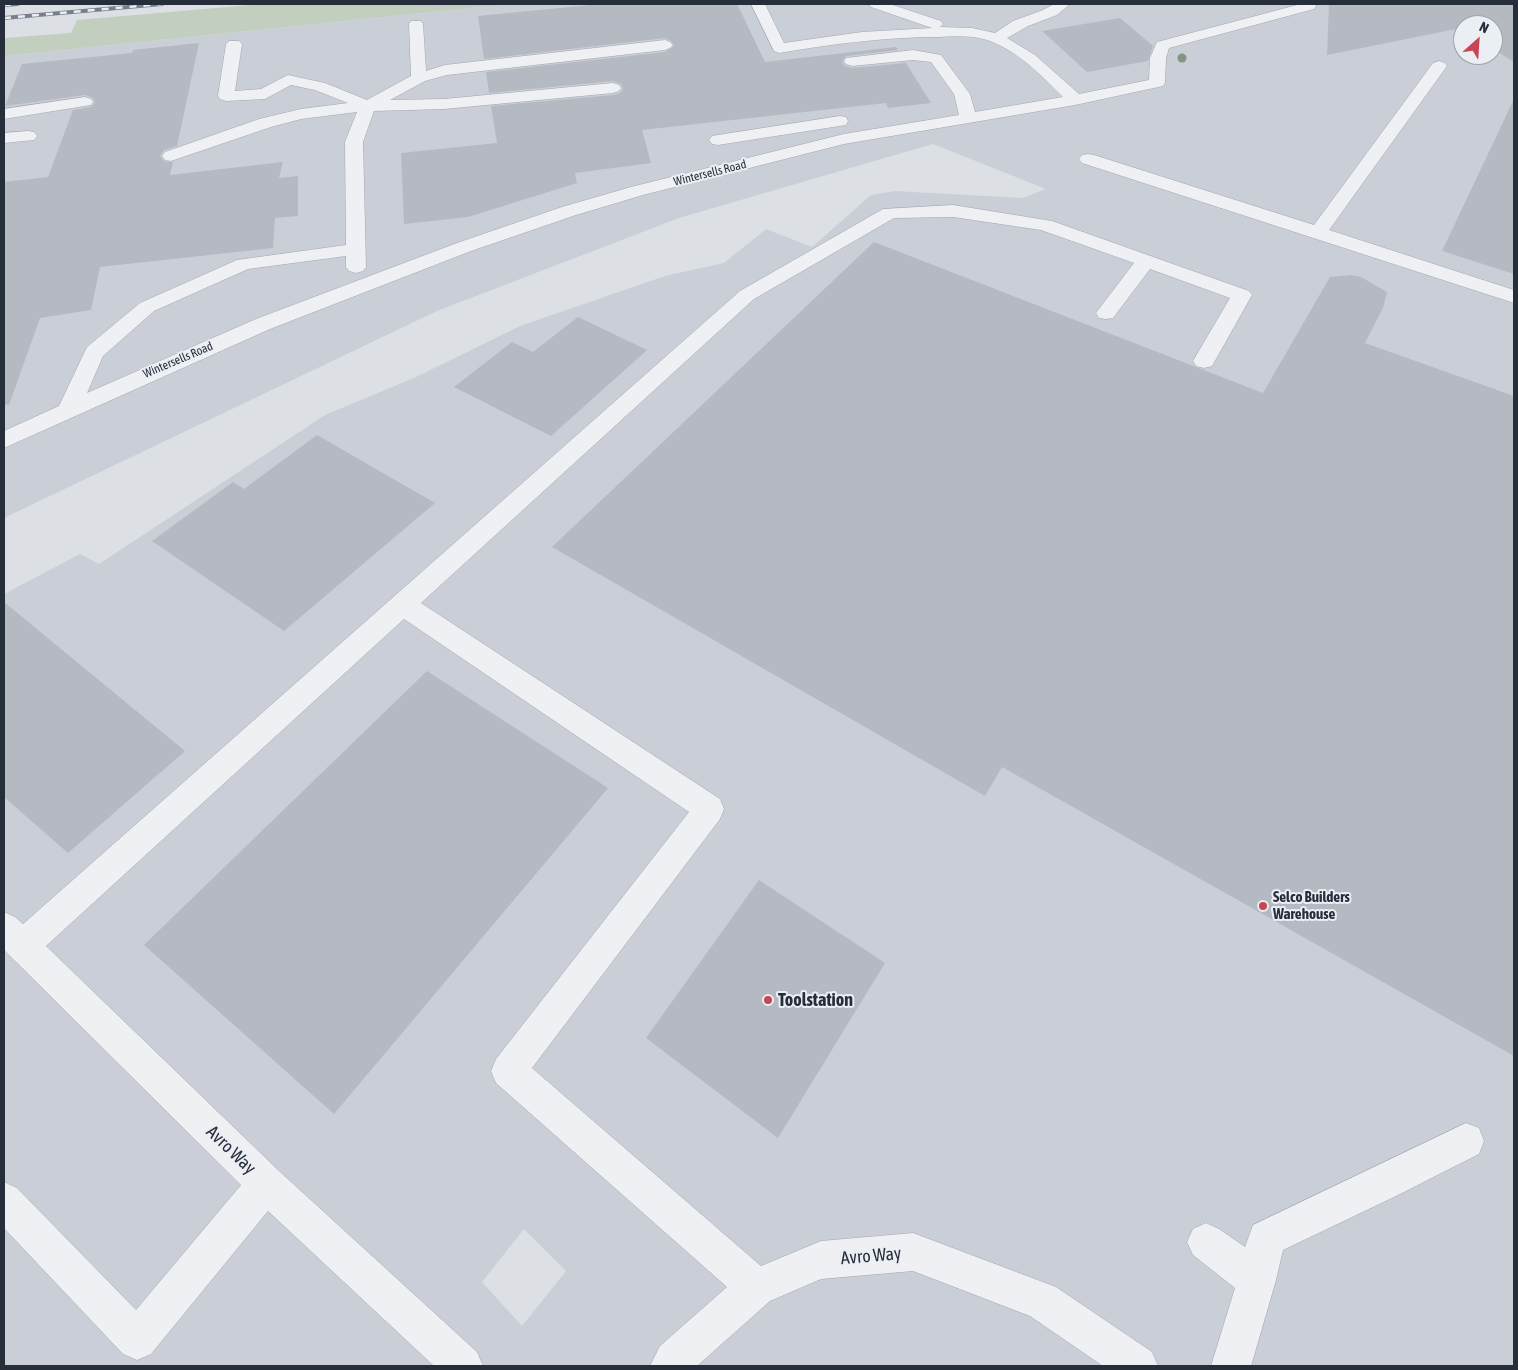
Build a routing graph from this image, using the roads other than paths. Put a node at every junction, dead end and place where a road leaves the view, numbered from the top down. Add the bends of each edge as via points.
1 (758, 4) edge
2 (876, 4) edge
3 (1063, 4) edge
4 (1310, 4) edge
5 (416, 24) dead end
6 (963, 32) junction
7 (996, 38) junction
8 (234, 44) dead end
9 (665, 45) dead end
10 (852, 61) dead end
11 (1439, 66) dead end
12 (419, 78) junction
13 (613, 88) dead end
14 (1075, 100) junction
15 (85, 102) dead end
16 (368, 106) junction
17 (4, 114) edge
18 (968, 119) junction
19 (840, 121) dead end
20 (708, 123) dead end
21 (28, 136) dead end
22 (4, 138) edge
23 (718, 140) junction
24 (171, 156) dead end
25 (1088, 159) dead end
26 (734, 167) junction
27 (1318, 232) junction
28 (356, 248) junction
29 (1146, 261) junction
30 (356, 289) junction
31 (1514, 298) edge
32 (1106, 313) dead end
33 (1204, 361) dead end
34 (68, 410) junction
35 (4, 440) edge
36 (402, 604) junction
37 (13, 937) edge
38 (1466, 1141) dead end
39 (266, 1184) junction
40 (4, 1201) edge
41 (1206, 1242) dead end
42 (1257, 1280) junction
43 (756, 1287) junction
44 (463, 1366) edge
45 (670, 1366) edge
46 (1138, 1366) edge
47 (1231, 1366) edge

1 - 6 street via 779,48 902,32
2 - 6 street
3 - 7 street via 1050,15 1018,25
4 - 14 street, Wintersells Road via 1261,20 1162,44 1156,83
5 - 12 street
6 - 7 street
7 - 14 street via 1024,54
8 - 16 street via 226,96 265,94 288,80 319,86
9 - 12 street via 445,70
10 - 18 street via 913,55 936,58 962,94
11 - 27 street
12 - 16 street
13 - 16 street via 444,104
14 - 18 street, Wintersells Road
15 - 17 street
16 - 24 street via 300,114
16 - 28 street via 354,142
18 - 26 street, Wintersells Road via 844,138
19 - 23 street
20 - 23 street
21 - 22 street
23 - 26 street
25 - 27 street
26 - 30 street, Wintersells Road via 569,211
27 - 31 street
28 - 30 street
28 - 34 street via 244,264 147,307 94,352
29 - 32 street
29 - 33 street via 1242,295
29 - 36 street via 1045,224 954,211 890,213 746,295
30 - 34 street, Wintersells Road via 263,324
34 - 35 street, Wintersells Road
36 - 37 street
36 - 43 street via 709,809 508,1071
37 - 39 street, Avro Way
38 - 42 street via 1266,1238
39 - 40 street via 137,1340
39 - 44 street, Avro Way
41 - 42 street
42 - 47 street
43 - 45 street, Avro Way
43 - 46 street, Avro Way via 820,1260 913,1252 1042,1300

